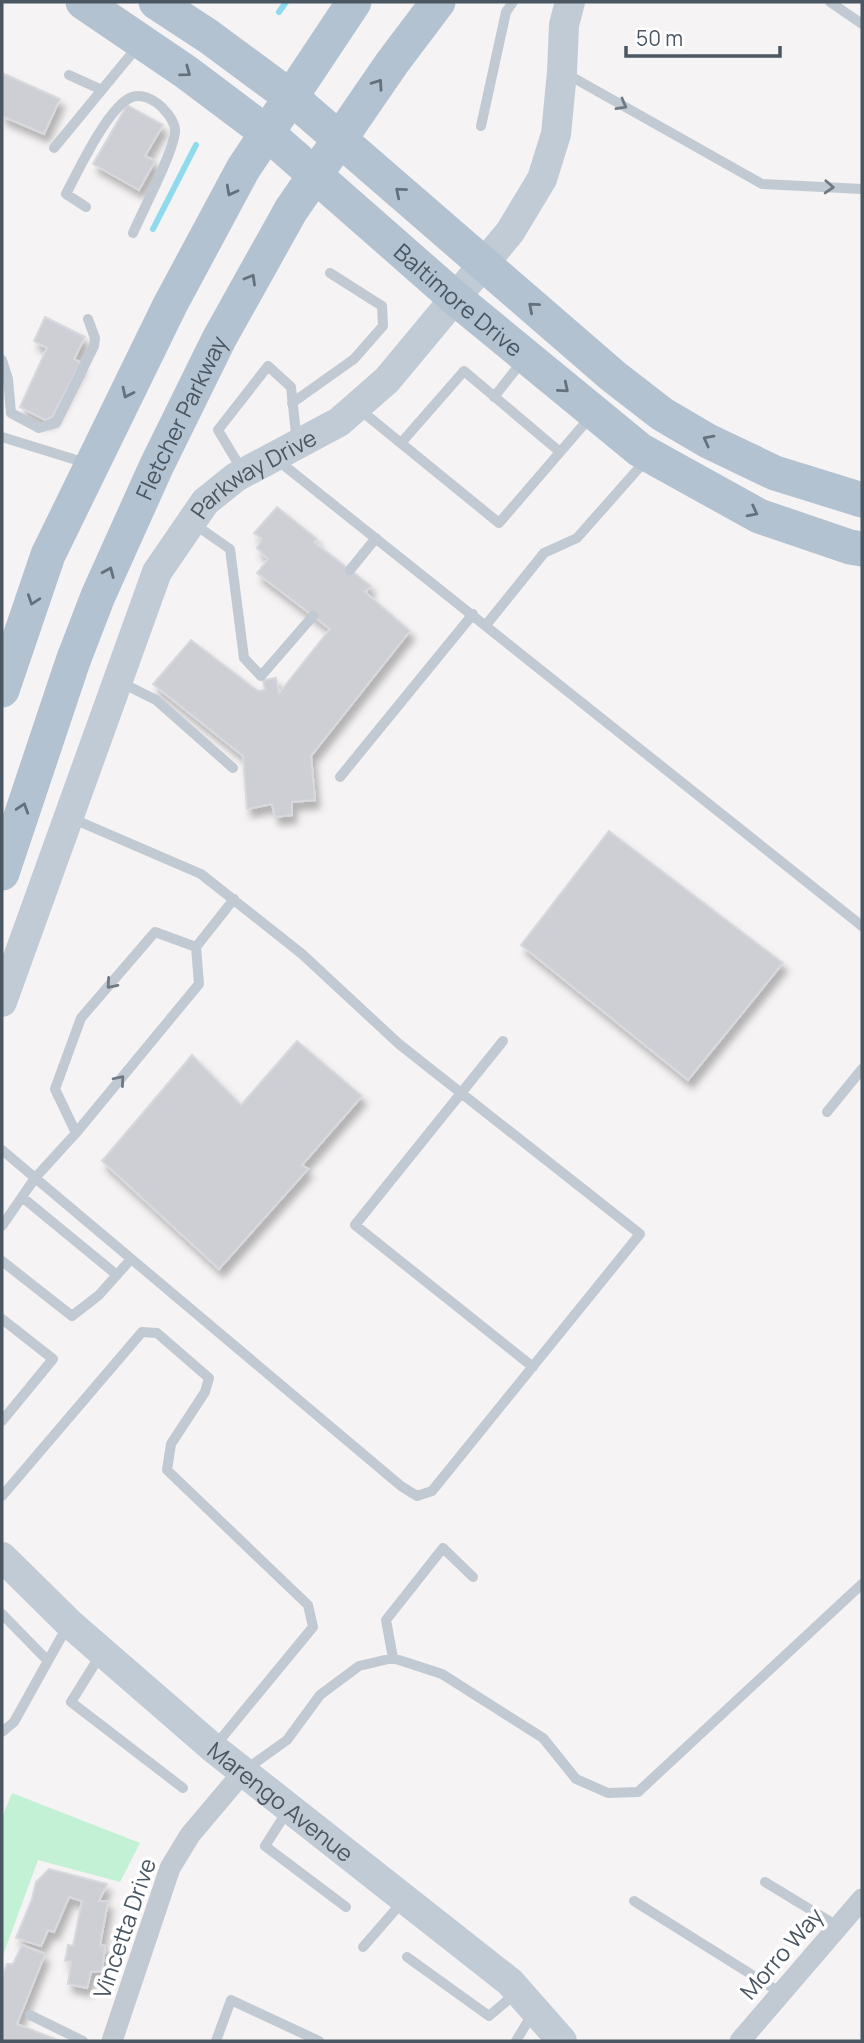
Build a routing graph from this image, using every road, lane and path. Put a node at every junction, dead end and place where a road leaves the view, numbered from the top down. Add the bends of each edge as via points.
1 (83, 2) edge
2 (156, 2) edge
3 (354, 2) edge
4 (438, 2) edge
5 (513, 2) edge
6 (570, 2) edge
7 (830, 2) edge
8 (862, 24) edge
9 (142, 41) junction
10 (562, 72) junction
11 (69, 75) dead end
12 (102, 90) junction
13 (292, 98) junction
14 (481, 126) dead end
15 (267, 133) junction
16 (339, 139) junction
17 (54, 148) dead end
18 (316, 174) junction
19 (862, 189) edge
20 (86, 207) dead end
21 (133, 233) dead end
22 (483, 264) junction
23 (330, 273) dead end
24 (455, 298) junction
25 (88, 319) dead end
26 (526, 356) junction
27 (2, 360) edge
28 (494, 397) junction
29 (292, 402) junction
30 (357, 407) junction
31 (6, 411) edge
32 (594, 413) junction
33 (2, 437) edge
34 (401, 443) junction
35 (285, 450) junction
36 (560, 452) junction
37 (650, 455) junction
38 (92, 465) junction
39 (244, 472) junction
40 (862, 500) edge
41 (191, 522) junction
42 (376, 538) junction
43 (862, 549) edge
44 (350, 570) dead end
45 (473, 614) junction
46 (313, 616) dead end
47 (486, 625) junction
48 (117, 681) junction
49 (2, 690) edge
50 (233, 768) dead end
51 (340, 777) dead end
52 (69, 817) junction
53 (2, 873) edge
54 (234, 899) junction
55 (862, 926) edge
56 (196, 947) junction
57 (2, 1002) edge
58 (503, 1041) dead end
59 (862, 1069) edge
60 (460, 1094) junction
61 (827, 1112) dead end
62 (76, 1133) junction
63 (2, 1150) edge
64 (35, 1178) junction
65 (22, 1196) junction
66 (2, 1226) edge
67 (131, 1259) junction
68 (2, 1261) edge
69 (117, 1275) junction
70 (2, 1319) edge
71 (533, 1367) junction
72 (2, 1421) edge
73 (2, 1496) edge
74 (2, 1557) edge
75 (473, 1577) dead end
76 (862, 1584) edge
77 (3, 1617) edge
78 (69, 1623) junction
79 (102, 1651) junction
80 (393, 1658) junction
81 (48, 1661) junction
82 (2, 1732) edge
83 (213, 1748) junction
84 (244, 1771) junction
85 (183, 1788) dead end
86 (290, 1808) junction
87 (765, 1882) dead end
88 (404, 1898) junction
89 (862, 1899) edge
90 (634, 1901) dead end
91 (346, 1907) dead end
92 (839, 1927) junction
93 (363, 1947) dead end
94 (407, 1957) dead end
95 (781, 1993) junction
96 (527, 2001) junction
97 (30, 2015) dead end
98 (83, 2041) edge
99 (112, 2041) edge
100 (216, 2041) edge
101 (319, 2041) edge
102 (516, 2041) edge
103 (562, 2041) edge
104 (740, 2041) edge

1 - 9 main road, Baltimore Drive
2 - 13 main road, Baltimore Drive
3 - 13 main road
16 -> 4 main road, Fletcher Parkway
5 - 14 lane via 506,12
6 - 10 street, Parkway Drive
7 - 8 lane
9 - 12 lane
9 -> 15 main road, Baltimore Drive
10 -> 19 lane via 762,184
10 - 22 street, Parkway Drive via 556,134 542,179 510,232
11 - 12 lane
12 - 17 lane
13 - 15 main road
13 - 16 main road, Baltimore Drive
15 - 18 main road, Baltimore Drive
15 -> 38 main road via 170,305
16 - 18 main road, Fletcher Parkway
22 -> 16 main road, Baltimore Drive
18 - 24 main road, Baltimore Drive
53 -> 18 main road, Fletcher Parkway via 72,661 156,467 219,339
20 - 21 lane via 66,194 102,128 121,104 133,97 146,97 170,117 175,129
22 - 24 street, Parkway Drive
40 -> 22 main road, Baltimore Drive via 775,473 662,414
23 - 29 lane via 382,306 383,326 354,359
24 - 26 main road, Baltimore Drive
24 - 30 street, Parkway Drive via 387,380
25 - 31 lane via 94,346 56,423 39,428
26 - 28 lane
26 -> 32 main road, Baltimore Drive
27 - 31 lane via 8,379
28 - 34 lane via 464,371
28 - 36 lane
29 - 35 lane
29 - 39 lane via 291,387 268,366 218,430
30 - 34 lane
30 - 35 street, Parkway Drive
32 - 36 lane
32 - 37 main road, Baltimore Drive
33 - 38 lane
34 - 36 lane via 499,523
35 - 39 street, Parkway Drive
35 - 42 lane
37 -> 43 main road, Baltimore Drive via 759,516
37 - 47 lane via 577,538 544,553
38 -> 49 main road via 48,555
39 - 41 street, Parkway Drive via 205,502
41 - 46 lane via 230,550 244,659 261,676
41 - 48 street, Parkway Drive via 157,572
42 - 44 lane
42 - 45 lane
45 - 47 lane
45 - 51 lane
47 - 55 lane
48 - 50 lane via 156,700
48 - 52 street, Parkway Drive
52 - 54 lane via 201,874
52 - 57 street, Parkway Drive
54 - 56 lane
54 - 60 lane
62 -> 56 lane via 199,985
56 -> 62 lane via 155,932 81,1018 55,1089
58 - 60 lane
59 - 61 lane
60 - 71 lane via 355,1225
60 - 71 lane via 639,1234
62 - 64 lane
63 - 64 lane
64 - 65 lane
64 - 67 lane
65 - 66 lane
65 - 69 lane
67 - 69 lane
67 - 71 lane via 417,1496 432,1491
68 - 69 lane via 72,1316
70 - 72 lane via 53,1359
73 - 83 lane via 142,1332 157,1333 209,1378 205,1392 171,1444 167,1470 308,1605 313,1627
74 - 78 street, Marengo Avenue
75 - 80 lane via 443,1548 386,1620
76 - 80 lane via 638,1792 608,1793 576,1779 543,1738 442,1674
77 - 81 lane
78 - 79 street, Marengo Avenue
78 - 81 lane
79 - 83 street, Marengo Avenue
79 - 85 lane via 71,1702
80 - 84 lane via 359,1666 320,1695 287,1740
81 - 82 lane via 14,1722
83 - 84 street, Marengo Avenue
84 - 86 street, Marengo Avenue
84 - 99 street, Vincetta Drive via 190,1835 170,1868
86 - 88 street, Marengo Avenue
86 - 91 lane via 265,1846
87 - 92 lane
88 - 93 lane
88 - 96 street, Marengo Avenue via 510,1982
89 - 92 street, Morro Way
90 - 95 lane
92 - 95 street, Morro Way
94 - 96 lane via 489,2015
95 - 104 street, Morro Way
96 - 102 lane
96 - 103 street, Marengo Avenue
97 - 98 lane
100 - 101 lane via 231,2000

